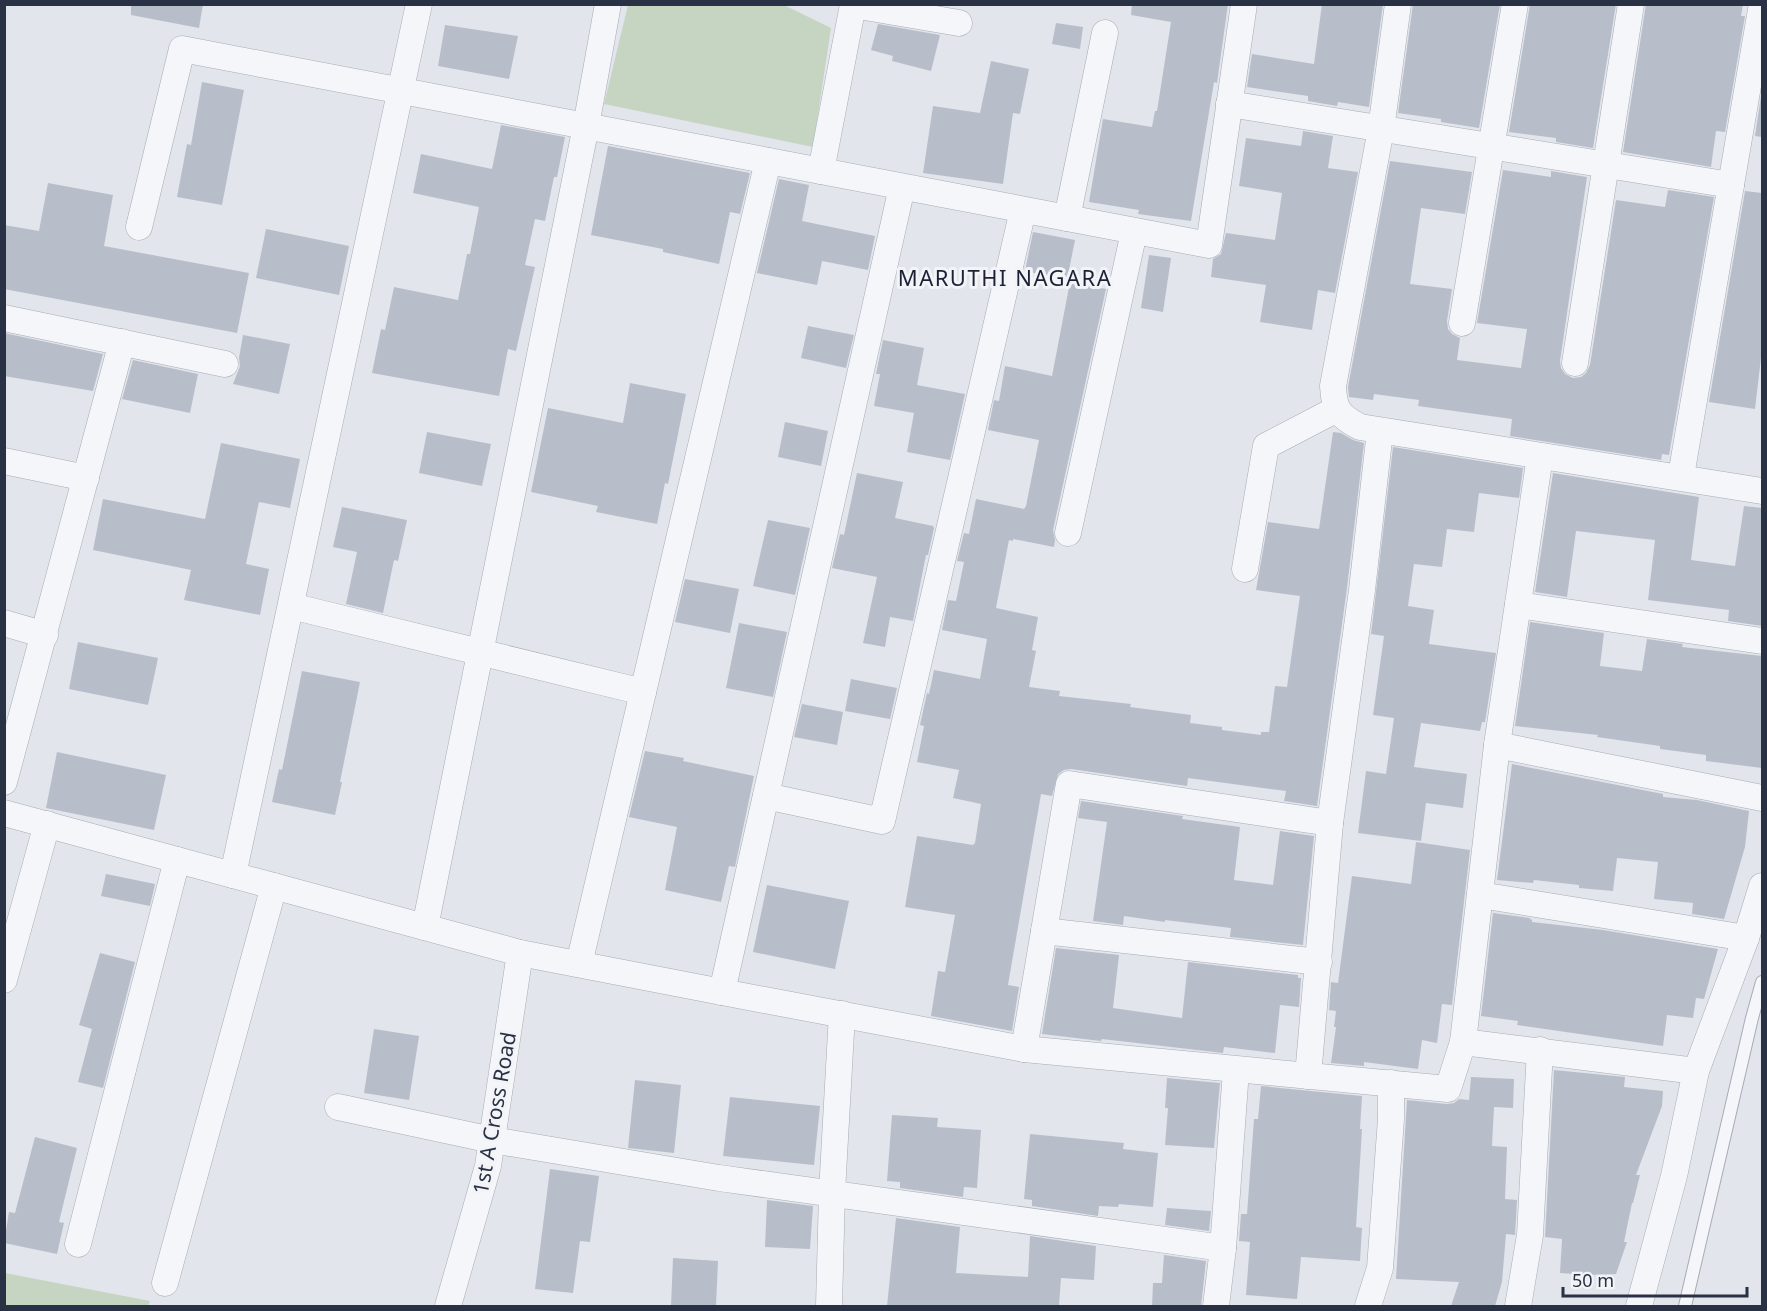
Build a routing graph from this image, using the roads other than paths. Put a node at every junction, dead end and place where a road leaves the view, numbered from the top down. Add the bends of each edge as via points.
1 (419, 4) edge
2 (608, 4) edge
3 (1244, 4) edge
4 (1398, 4) edge
5 (1515, 4) edge
6 (1630, 4) edge
7 (1762, 4) edge
8 (959, 23) dead end
9 (1105, 33) dead end
10 (402, 91) junction
11 (1229, 105) junction
12 (586, 126) junction
13 (1381, 129) junction
14 (1491, 147) junction
15 (768, 161) junction
16 (1606, 165) junction
17 (821, 171) junction
18 (1731, 185) junction
19 (902, 187) junction
20 (1023, 210) junction
21 (1067, 218) junction
22 (139, 227) dead end
23 (1134, 231) junction
24 (4, 318) edge
25 (1462, 323) dead end
26 (122, 342) junction
27 (1575, 363) dead end
28 (225, 364) dead end
29 (1337, 408) junction
30 (1380, 430) junction
31 (1540, 456) junction
32 (4, 461) edge
33 (1681, 476) junction
34 (86, 478) junction
35 (1762, 491) edge
36 (1068, 533) dead end
37 (1245, 569) dead end
38 (1518, 605) junction
39 (291, 606) junction
40 (4, 623) edge
41 (45, 635) junction
42 (1762, 641) edge
43 (481, 651) junction
44 (643, 692) junction
45 (1497, 745) junction
46 (4, 782) edge
47 (766, 796) junction
48 (1762, 798) edge
49 (4, 813) edge
50 (1330, 823) junction
51 (46, 825) junction
52 (177, 860) junction
53 (233, 875) junction
54 (274, 886) junction
55 (1762, 886) edge
56 (1480, 894) junction
57 (425, 927) junction
58 (1044, 931) junction
59 (1746, 938) junction
60 (520, 953) junction
61 (1318, 962) junction
62 (579, 964) junction
63 (4, 980) edge
64 (1762, 982) edge
65 (722, 992) junction
66 (842, 1014) junction
67 (1757, 1019) edge
68 (1463, 1042) junction
69 (1024, 1049) junction
70 (1540, 1050) junction
71 (1236, 1070) junction
72 (1696, 1071) junction
73 (1308, 1076) junction
74 (1391, 1083) junction
75 (338, 1107) dead end
76 (492, 1140) junction
77 (832, 1192) junction
78 (78, 1244) dead end
79 (1223, 1248) junction
80 (165, 1283) dead end
81 (452, 1306) edge
82 (829, 1306) edge
83 (1216, 1306) edge
84 (1368, 1306) edge
85 (1518, 1306) edge
86 (1639, 1306) edge
87 (1685, 1306) edge

1 - 10 street
2 - 12 street
3 - 11 street
4 - 13 street
5 - 14 street
6 - 16 street
7 - 18 street
8 - 17 street via 853,4
9 - 21 street
10 - 12 street
10 - 22 street via 182,49
10 - 39 street
11 - 13 street
11 - 23 street via 1209,245
12 - 15 street
12 - 43 street
13 - 14 street
13 - 29 street via 1333,386
14 - 16 street
14 - 25 street
15 - 17 street
15 - 44 street
16 - 18 street
16 - 27 street
17 - 19 street
18 - 33 street
19 - 20 street
19 - 47 street
20 - 21 street
20 - 47 street via 882,821
21 - 23 street
23 - 36 street
24 - 26 street
26 - 28 street
26 - 34 street
29 - 30 street via 1345,419 1360,427
29 - 37 street via 1266,446
30 - 31 street
30 - 50 street
31 - 33 street
31 - 38 street
32 - 34 street
33 - 35 street
34 - 41 street
38 - 42 street
38 - 45 street
39 - 43 street
39 - 53 street
40 - 41 street
41 - 46 street
43 - 44 street
43 - 57 street
44 - 62 street
45 - 48 street
45 - 56 street
47 - 65 street
49 - 51 street
50 - 58 street via 1069,784
50 - 61 street
51 - 52 street
51 - 63 street
52 - 53 street
52 - 78 street
53 - 54 street
54 - 57 street
54 - 80 street
55 - 59 street
56 - 59 street
56 - 68 street
57 - 60 street
58 - 61 street
58 - 69 street
59 - 72 street
60 - 62 street
60 - 76 street, 1st A Cross Road
61 - 73 street
62 - 65 street
64 - 67 lane
65 - 66 street
66 - 69 street
66 - 77 street
67 - 87 lane
68 - 70 street
68 - 74 street via 1448,1089
69 - 71 street
70 - 72 street
70 - 85 street via 1530,1235
71 - 73 street
71 - 79 street
72 - 86 street via 1674,1176
73 - 74 street
74 - 84 street via 1380,1268
75 - 76 street
76 - 77 street via 719,1178
76 - 81 street, 1st A Cross Road
77 - 79 street
77 - 82 street
79 - 83 street

